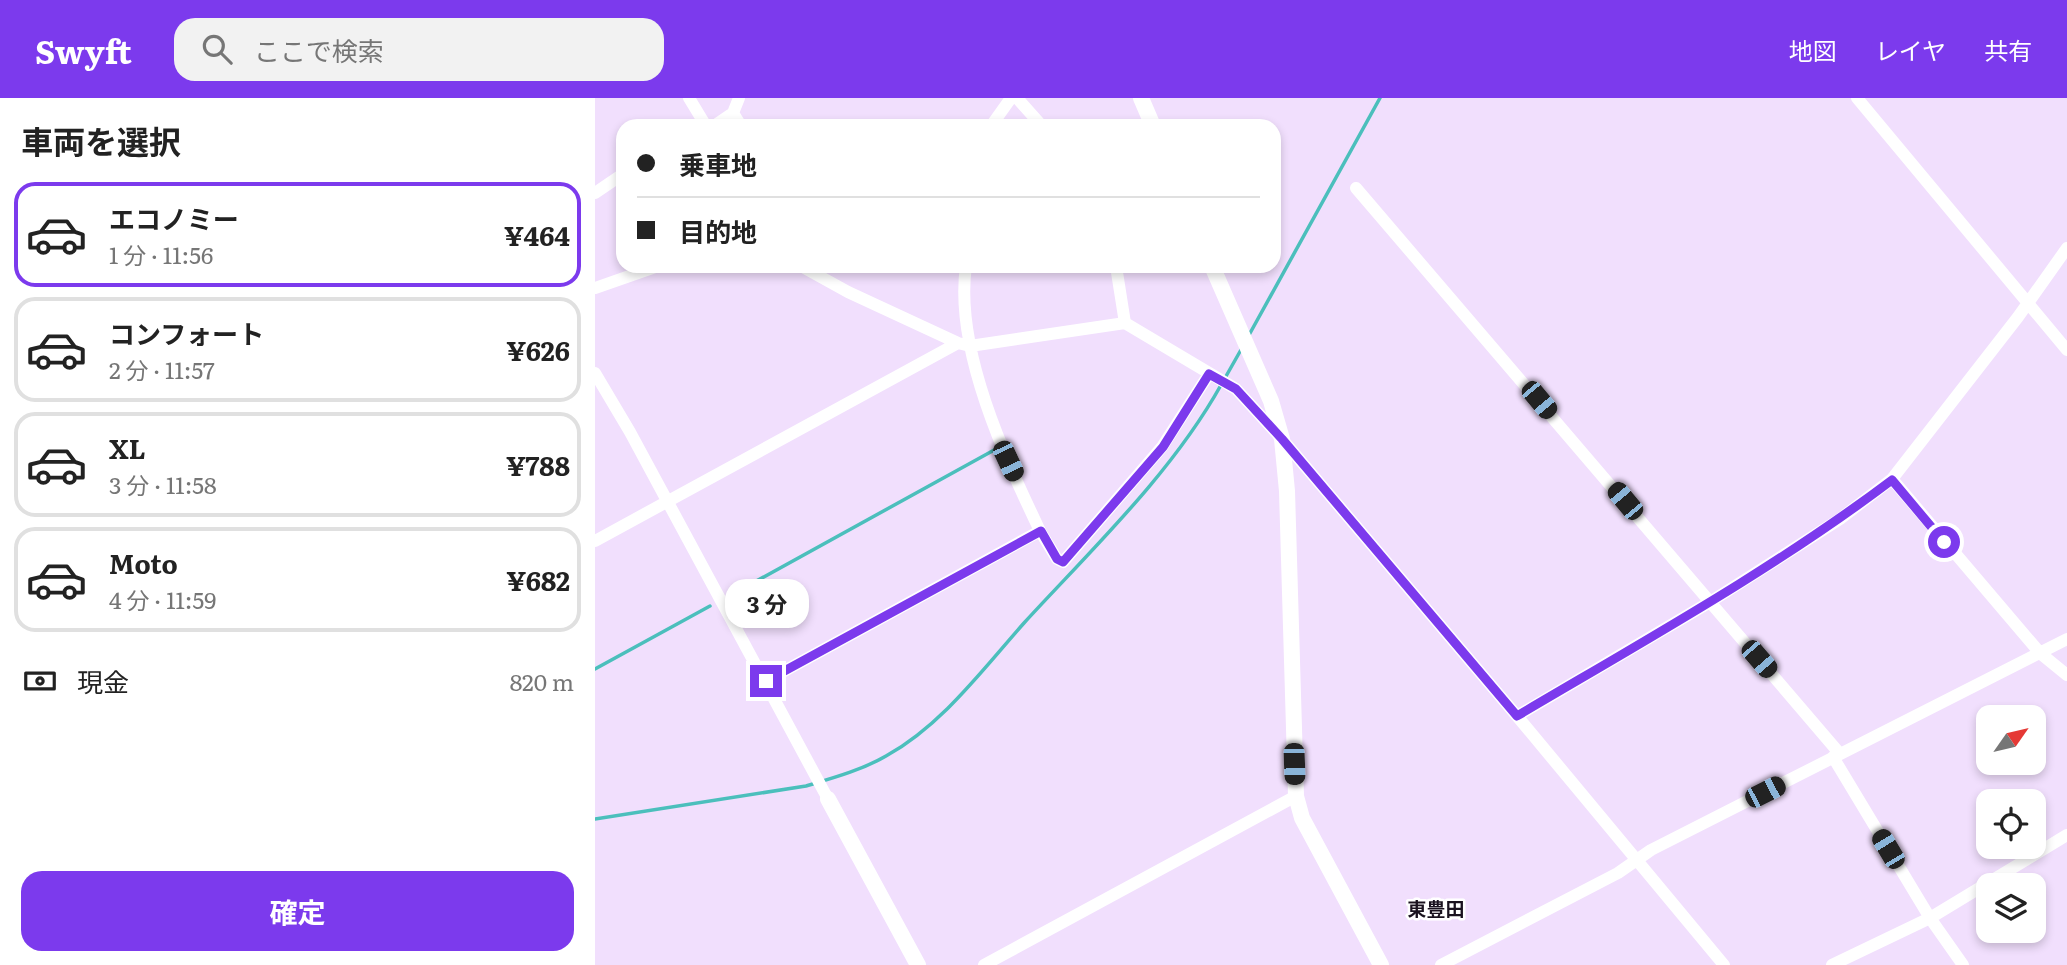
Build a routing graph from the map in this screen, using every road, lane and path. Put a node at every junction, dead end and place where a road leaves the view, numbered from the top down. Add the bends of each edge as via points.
1 (689, 98) edge
2 (740, 98) edge
3 (1011, 98) edge
4 (1017, 98) edge
5 (1141, 98) edge
6 (1857, 98) edge
7 (733, 113) junction
8 (702, 119) edge
9 (724, 119) edge
10 (737, 119) edge
11 (996, 119) edge
12 (1036, 119) edge
13 (1150, 119) edge
14 (616, 179) edge
15 (1356, 188) dead end
16 (595, 193) edge
17 (2067, 248) edge
18 (638, 273) edge
19 (814, 273) edge
20 (965, 273) edge
21 (1117, 273) edge
22 (1215, 273) edge
23 (595, 288) edge
24 (2027, 303) junction
25 (1125, 323) junction
26 (964, 344) junction
27 (2067, 350) edge
28 (595, 373) edge
29 (1209, 374) junction
30 (1282, 439) junction
31 (1892, 480) junction
32 (666, 502) junction
33 (1041, 531) junction
34 (595, 541) edge
35 (1710, 602) junction
36 (2067, 639) edge
37 (2040, 653) junction
38 (2067, 675) edge
39 (766, 681) junction
40 (1517, 716) junction
41 (1836, 755) junction
42 (1296, 796) junction
43 (828, 799) joint
44 (2067, 835) edge
45 (1636, 860) junction
46 (1930, 918) junction
47 (918, 965) edge
48 (984, 965) edge
49 (1381, 965) edge
50 (1441, 965) edge
51 (1724, 965) edge
52 (1832, 965) edge
53 (1963, 965) edge

1 - 8 street
2 - 7 street
3 - 11 street
4 - 12 street
5 - 13 street
6 - 24 street
7 - 9 street
7 - 10 street
14 - 16 street
15 - 35 street
17 - 24 street
18 - 23 street
19 - 26 street
20 - 26 street
21 - 25 street
22 - 30 street via 1271,401
24 - 27 street
24 - 31 street
25 - 26 street
25 - 29 street
26 - 32 street
26 - 33 street via 1008,461
28 - 32 street
29 - 30 street via 1236,389
29 - 33 street via 1163,447 1063,562
30 - 40 street
30 - 42 street
31 - 35 street
31 - 37 street
32 - 34 street
32 - 39 street
33 - 39 street
35 - 40 street
35 - 41 street
36 - 37 street
37 - 38 street
37 - 41 street
39 - 43 street
40 - 45 street
41 - 45 street
41 - 46 street
42 - 48 street
42 - 49 street via 1302,818
43 - 47 street
44 - 46 street
45 - 50 street
45 - 51 street
46 - 52 street
46 - 53 street

